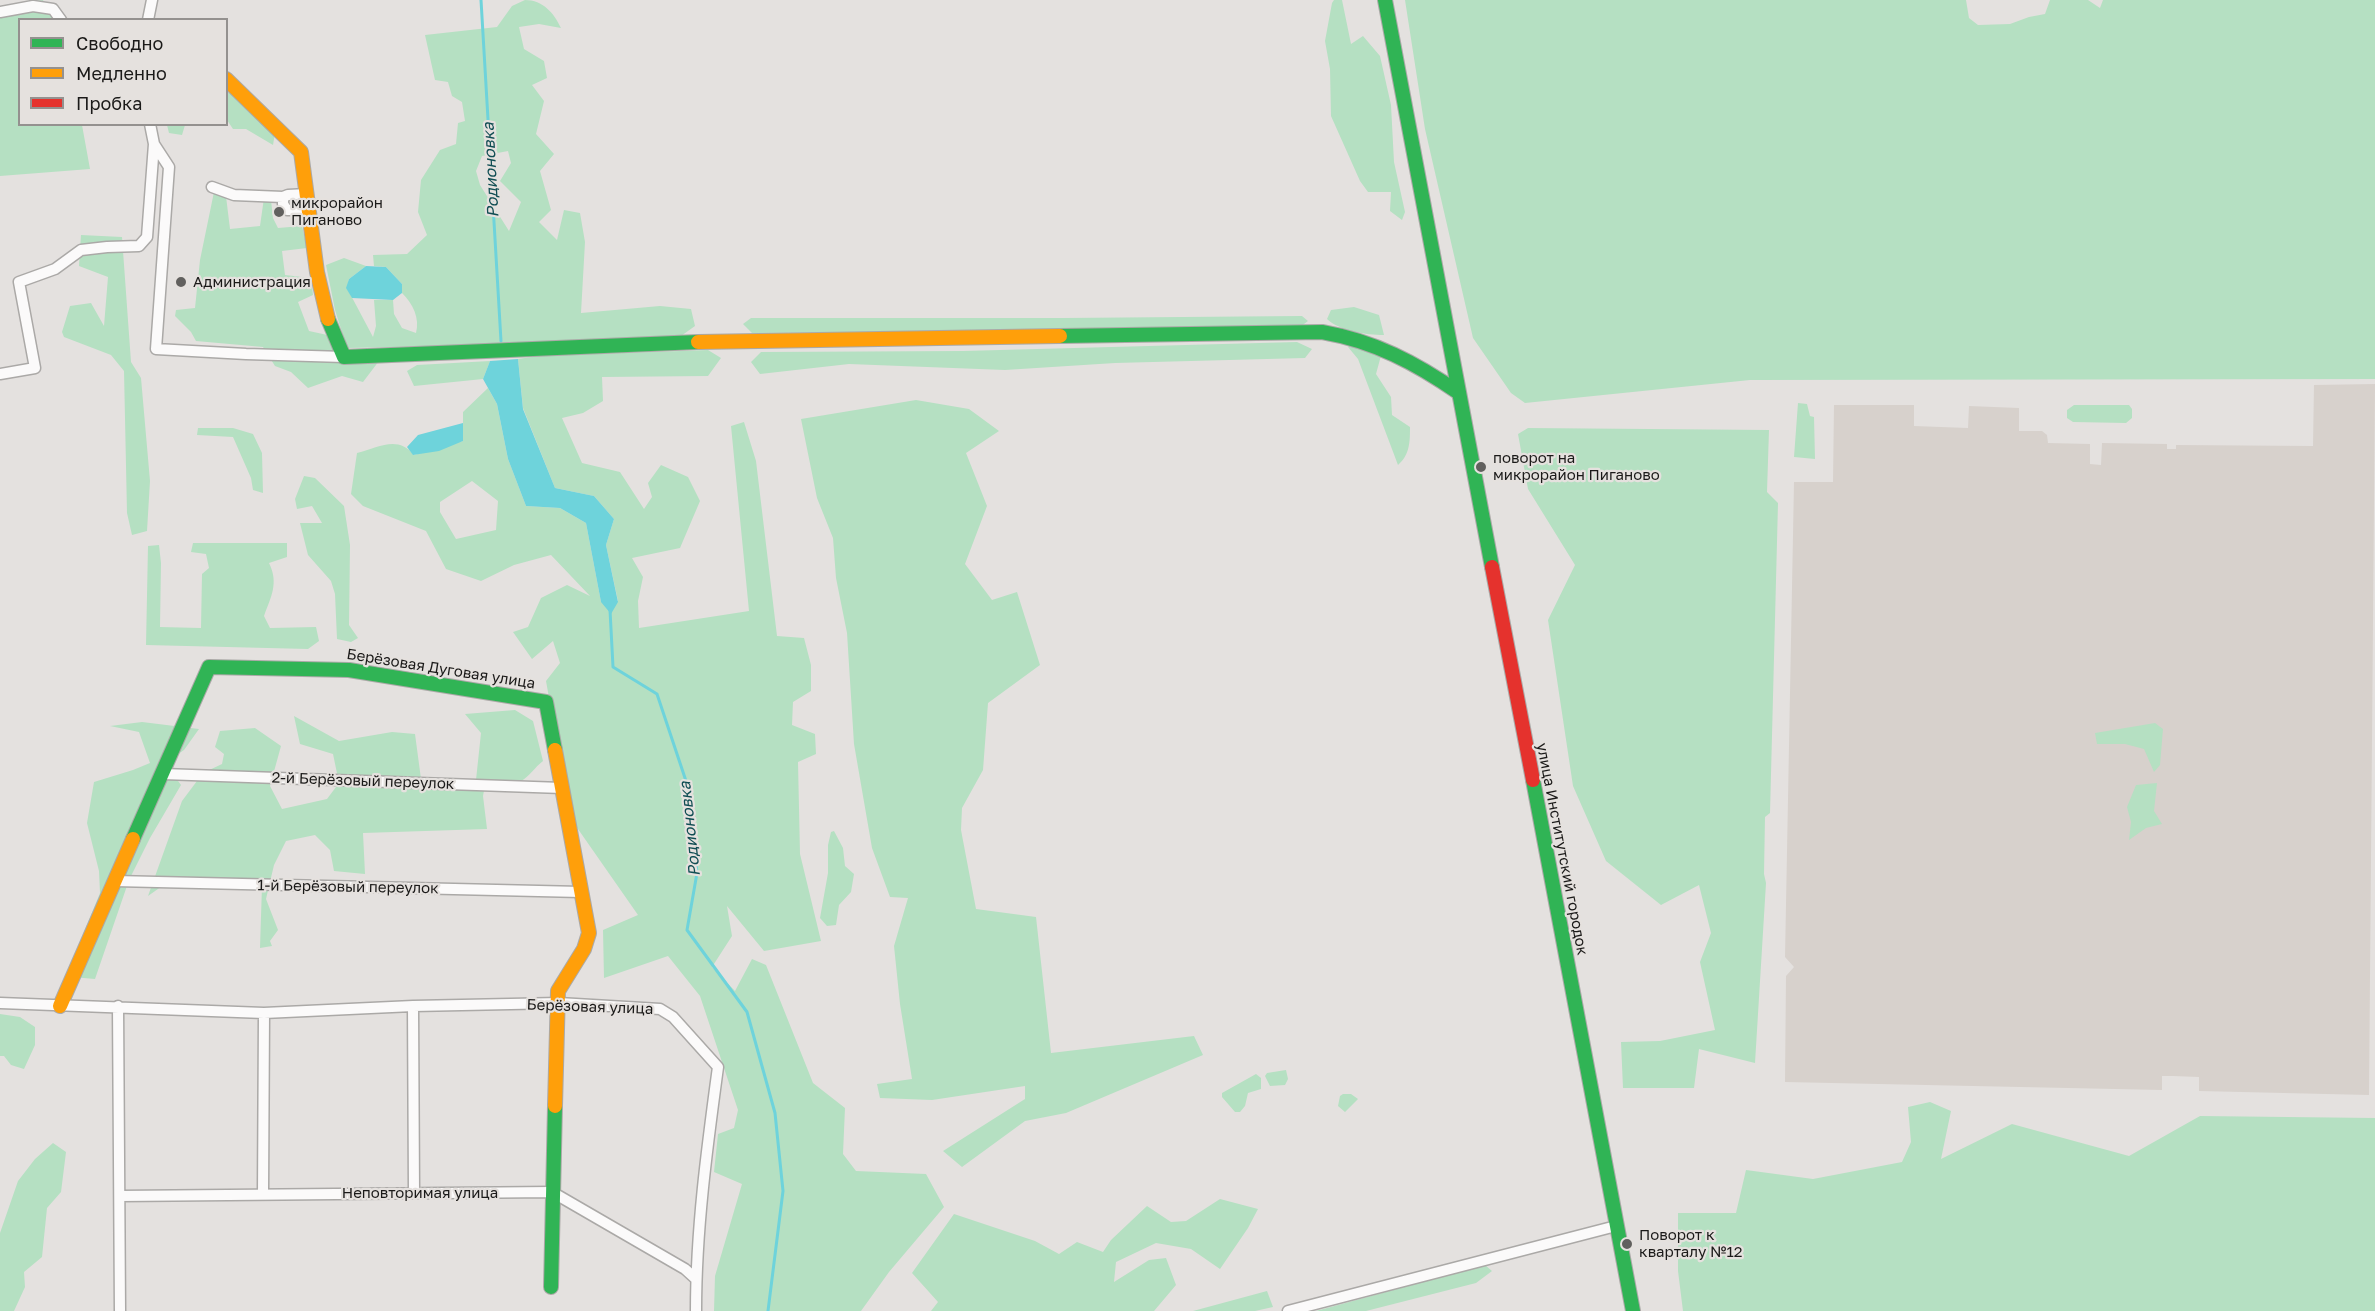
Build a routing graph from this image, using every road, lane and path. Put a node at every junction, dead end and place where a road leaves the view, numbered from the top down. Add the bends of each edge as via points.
1 (152, 0) edge
2 (1385, 0) edge
3 (0, 12) edge
4 (60, 18) edge
5 (148, 18) edge
6 (228, 81) edge
7 (150, 126) edge
8 (154, 144) junction
9 (212, 187) dead end
10 (307, 194) junction
11 (283, 197) junction
12 (309, 216) junction
13 (344, 357) junction
14 (0, 374) edge
15 (1459, 393) junction
16 (163, 774) junction
17 (562, 788) junction
18 (115, 881) junction
19 (581, 892) junction
20 (0, 1003) edge
21 (559, 1003) junction
22 (60, 1006) junction
23 (118, 1006) junction
24 (413, 1006) junction
25 (264, 1013) junction
26 (552, 1192) junction
27 (414, 1193) junction
28 (263, 1194) junction
29 (120, 1196) junction
30 (1616, 1226) junction
31 (696, 1279) junction
32 (551, 1287) dead end
33 (120, 1311) edge
34 (696, 1311) edge
35 (1288, 1311) edge
36 (1632, 1311) edge

1 - 5 street
2 - 15 street, улица Институтский городок
3 - 4 street via 33,6 53,9
6 - 10 street via 301,152
7 - 8 street
8 - 13 street via 169,167 156,349
8 - 14 street via 147,237 139,246 81,250 55,269 19,282 34,368
9 - 11 street via 234,195
10 - 11 street
10 - 12 street
11 - 12 street via 287,210 300,210
12 - 13 street via 329,321
13 - 15 street via 642,343 1322,332 1379,345 1425,369
15 - 30 street, улица Институтский городок
16 - 17 street, 2-й Берёзовый переулок
16 - 17 street, Берёзовая Дуговая улица via 209,666 349,670 546,702
16 - 18 street, Берёзовая Дуговая улица
17 - 19 street, Берёзовая Дуговая улица
18 - 19 street, 1-й Берёзовый переулок
18 - 22 street, Берёзовая Дуговая улица
19 - 21 street, Берёзовая Дуговая улица via 588,945 562,981
20 - 22 street, Берёзовая улица
21 - 24 street, Берёзовая улица
21 - 26 street, Берёзовая Дуговая улица
21 - 31 street, Берёзовая улица via 660,1009 673,1017 718,1067
22 - 23 street, Берёзовая улица
23 - 25 street, Берёзовая улица
23 - 29 street
24 - 25 street, Берёзовая улица
24 - 27 street
25 - 28 street
26 - 27 street, Неповторимая улица
26 - 31 street
26 - 32 street, Берёзовая Дуговая улица
27 - 28 street, Неповторимая улица
28 - 29 street, Неповторимая улица
29 - 33 street
30 - 35 street
30 - 36 street, улица Институтский городок
31 - 34 street, Берёзовая улица

